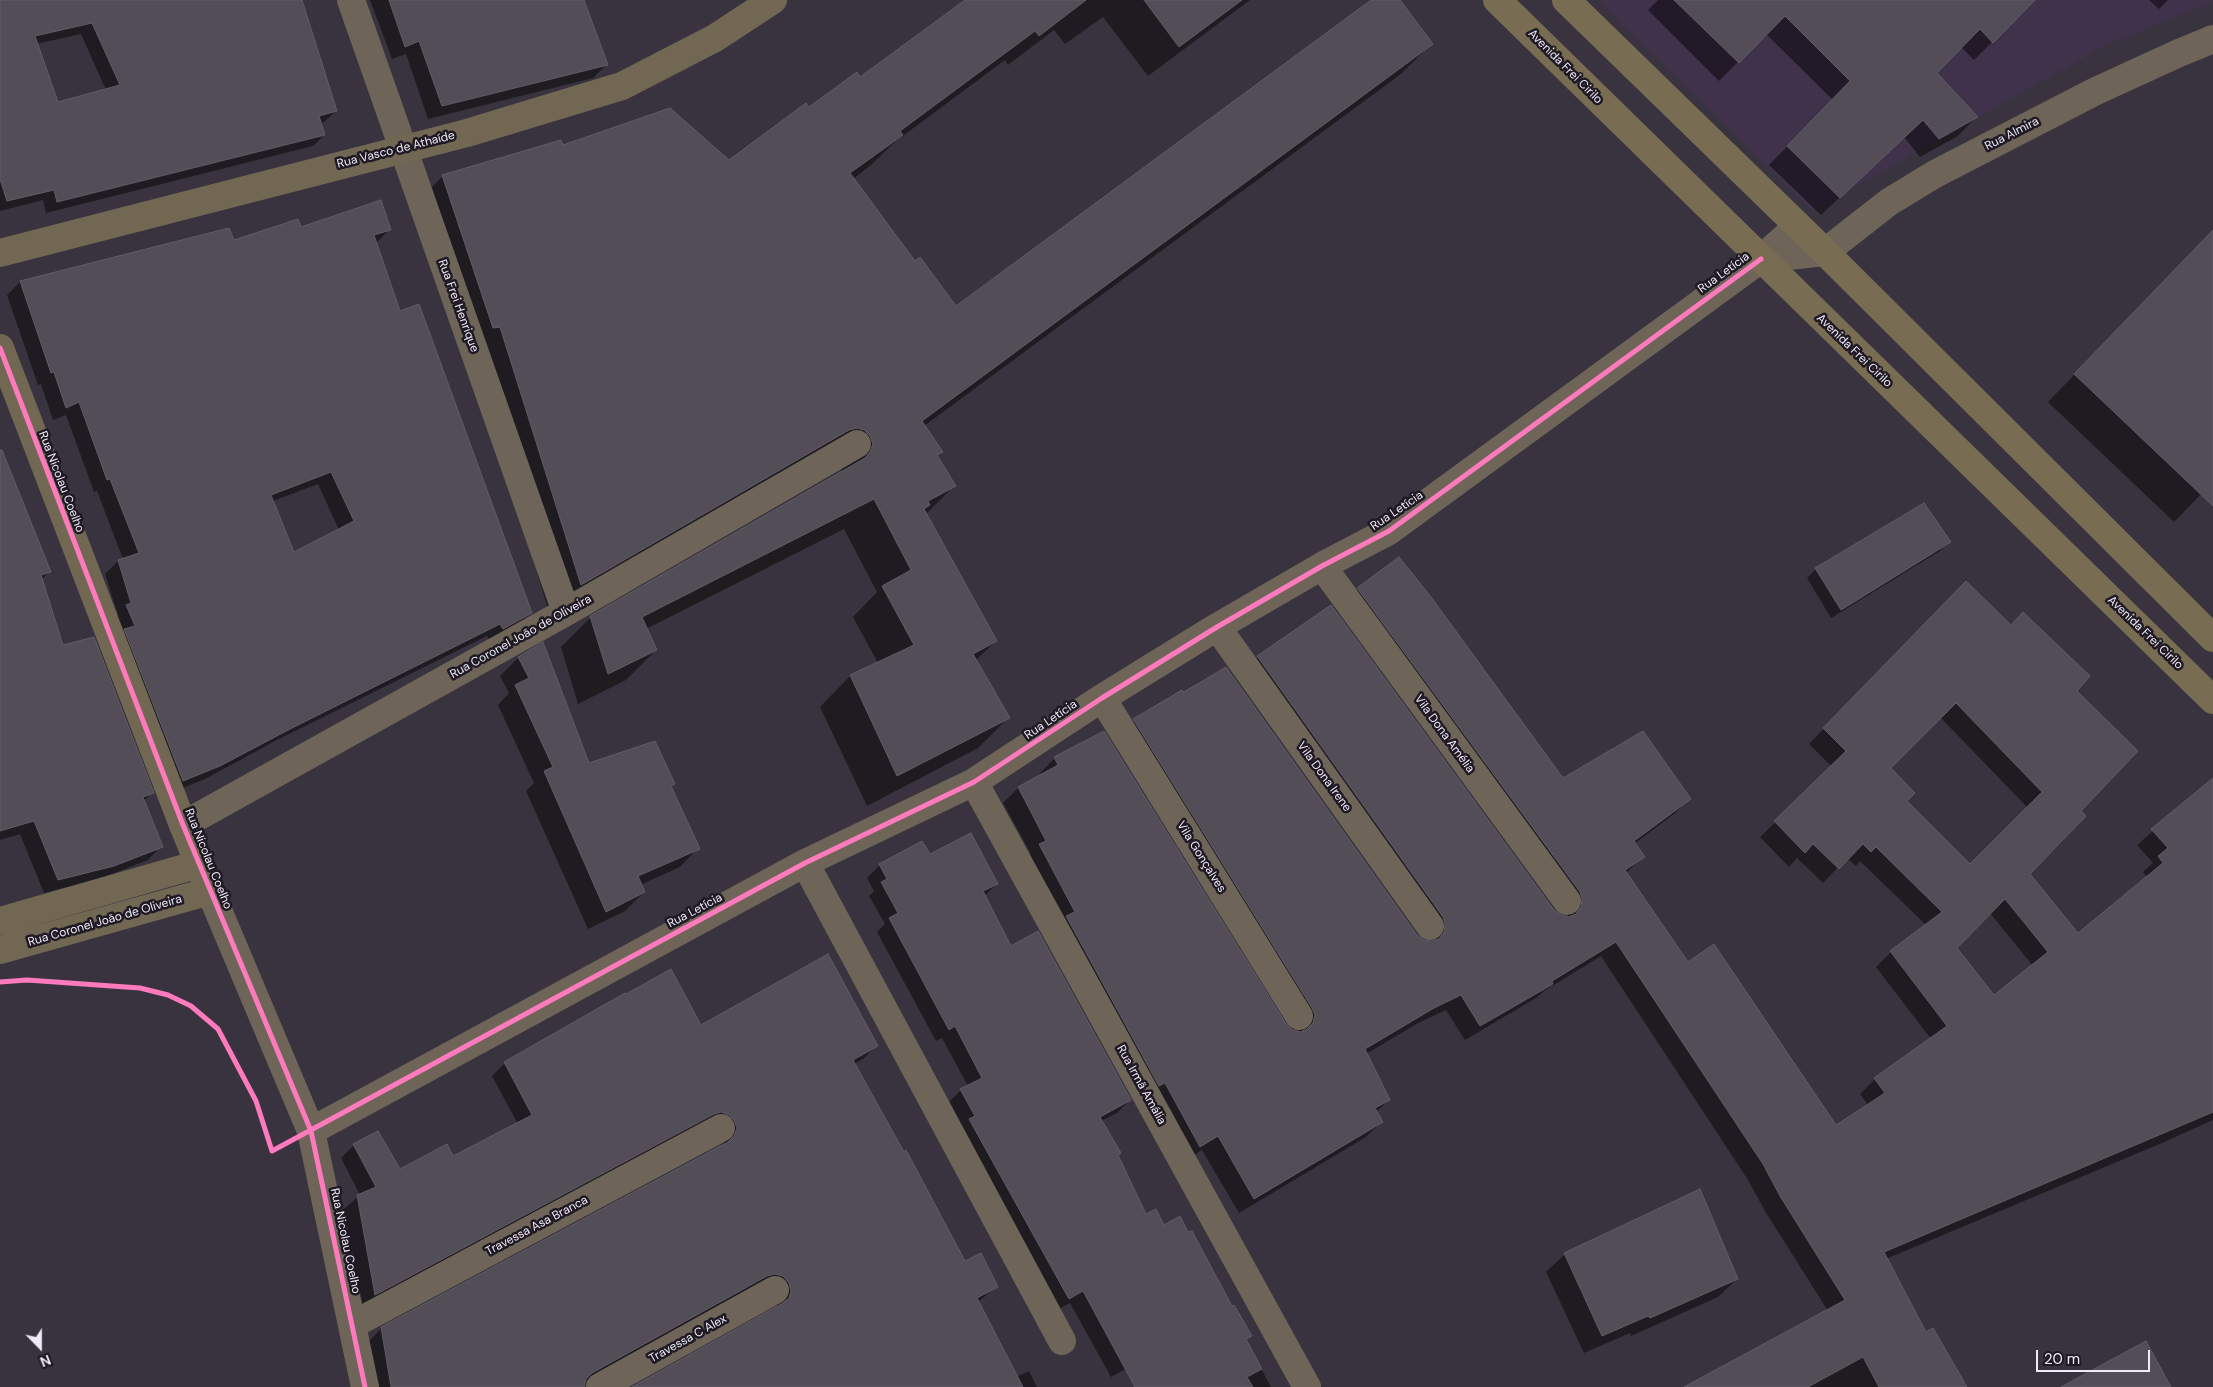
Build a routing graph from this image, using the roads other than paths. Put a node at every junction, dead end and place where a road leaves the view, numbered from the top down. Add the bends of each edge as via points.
1 (351, 0) edge
2 (773, 0) edge
3 (1497, 0) edge
4 (1566, 0) edge
5 (2213, 39) edge
6 (402, 148) junction
7 (1798, 226) junction
8 (1825, 252) junction
9 (0, 253) edge
10 (1761, 259) junction
11 (0, 348) edge
12 (857, 444) dead end
13 (1322, 566) junction
14 (566, 612) junction
15 (1217, 628) junction
16 (2213, 638) edge
17 (1102, 698) junction
18 (2213, 700) edge
19 (974, 782) junction
20 (183, 825) junction
21 (805, 863) junction
22 (199, 864) junction
23 (210, 891) junction
24 (1567, 901) dead end
25 (0, 921) edge
26 (1430, 926) dead end
27 (0, 950) edge
28 (1299, 1016) dead end
29 (721, 1128) dead end
30 (311, 1131) junction
31 (775, 1290) dead end
32 (352, 1325) junction
33 (1062, 1341) dead end
34 (366, 1387) edge
35 (600, 1387) edge
36 (1307, 1387) edge

1 - 6 street, Rua Frei Henrique
2 - 6 street, Rua Vasco de Athaíde via 715,38 622,86 467,133
3 - 10 main road, Avenida Frei Cirilo
4 - 7 main road
5 - 8 street, Rua Almira via 2096,91 1935,174 1889,202
6 - 9 street, Rua Vasco de Athaíde
6 - 14 street, Rua Frei Henrique
7 - 8 main road
7 - 10 street, Rua Letícia
8 - 10 street
8 - 16 main road
10 - 13 street, Rua Letícia via 1389,530
10 - 18 main road, Avenida Frei Cirilo
11 - 20 street, Rua Nicolau Coelho
12 - 14 street, Rua Coronel João de Oliveira
13 - 15 street, Rua Letícia
13 - 24 street, Vila Dona Amélia
14 - 20 street, Rua Coronel João de Oliveira
15 - 17 street, Rua Letícia
15 - 26 street, Vila Dona Irene
17 - 19 street, Rua Letícia
17 - 28 street, Vila Gonçalves
19 - 21 street, Rua Letícia
19 - 36 street, Rua Irmã Amália
20 - 22 street, Rua Nicolau Coelho
21 - 30 street, Rua Letícia
21 - 33 street
22 - 23 street, Rua Nicolau Coelho
22 - 25 street
23 - 27 street, Rua Coronel João de Oliveira
23 - 30 street, Rua Nicolau Coelho
29 - 32 street, Travessa Asa Branca
30 - 32 street, Rua Nicolau Coelho
31 - 35 street, Travessa C Alex
32 - 34 street, Rua Nicolau Coelho

